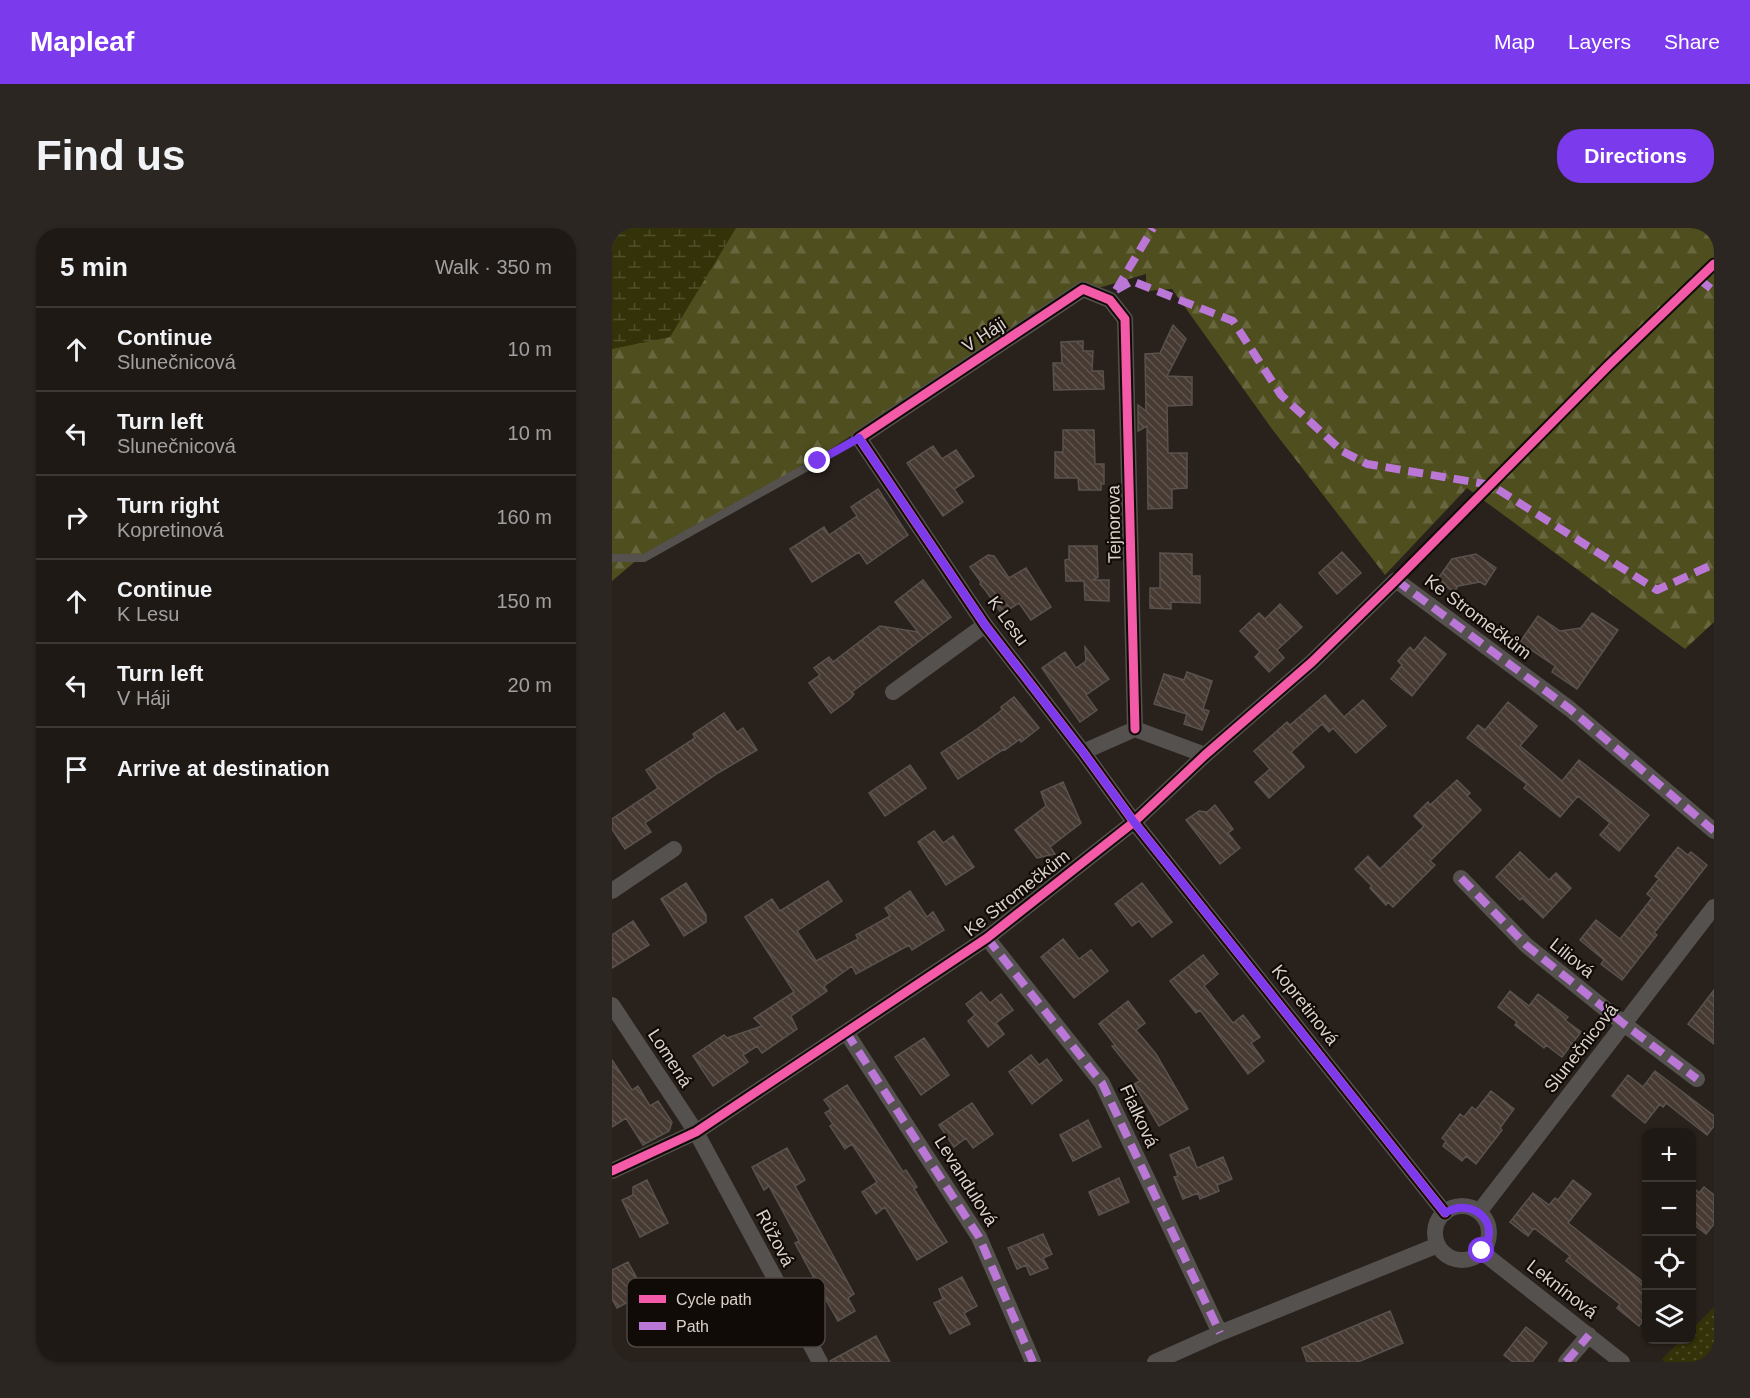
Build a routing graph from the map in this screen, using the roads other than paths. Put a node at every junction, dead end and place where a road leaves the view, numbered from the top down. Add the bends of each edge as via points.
1 (1125, 319) joint
2 (859, 438) junction
3 (612, 558) edge
4 (985, 625) junction
5 (893, 692) dead end
6 (1135, 729) junction
7 (1083, 752) junction
8 (1205, 755) junction
9 (1134, 822) junction
10 (1714, 831) edge
11 (674, 849) dead end
12 (1461, 878) dead end
13 (612, 891) edge
14 (1714, 907) edge
15 (987, 938) junction
16 (612, 1005) edge
17 (1624, 1024) junction
18 (846, 1032) junction
19 (1697, 1079) dead end
20 (696, 1132) junction
21 (612, 1171) edge
22 (1479, 1212) junction
23 (1445, 1213) junction
24 (1438, 1245) junction
25 (1482, 1251) junction
26 (775, 1278) edge
27 (1220, 1333) junction
28 (1589, 1335) junction
29 (812, 1347) edge
30 (820, 1362) edge
31 (1033, 1362) edge
32 (1155, 1362) edge
33 (1566, 1362) edge
34 (1622, 1362) edge

1 - 2 street, V Háji via 1110,300 1083,289
1 - 6 street, Tejnorova
2 - 3 lane, V Háji via 644,558
2 - 4 street, K Lesu
4 - 5 street
4 - 7 street, K Lesu
6 - 7 street
6 - 8 street
7 - 9 street, K Lesu
8 - 9 street, Ke Stromečkům
8 - 10 street, Ke Stromečkům via 1312,662 1396,580 1570,709
9 - 15 street, Ke Stromečkům
9 - 23 street, Kopretinová
11 - 13 street
12 - 17 street, Liliová via 1526,945
14 - 17 street, Slunečnicová
15 - 18 street, Ke Stromečkům
15 - 27 street, Fialková via 1102,1083
16 - 20 street, Lomená
17 - 19 street, Liliová
17 - 22 street, Slunečnicová
18 - 20 street, Ke Stromečkům
18 - 31 street, Levandulová via 979,1237
20 - 21 street, Ke Stromečkům
20 - 26 street, Růžová
22 - 23 street via 1456,1207
22 - 25 street via 1488,1227 1489,1238
23 - 24 street via 1436,1229
24 - 25 street via 1448,1257 1458,1260 1469,1260
24 - 27 street
25 - 28 street, Leknínová
27 - 32 street
28 - 33 street, Leknínová
28 - 34 street
29 - 30 street, Růžová

